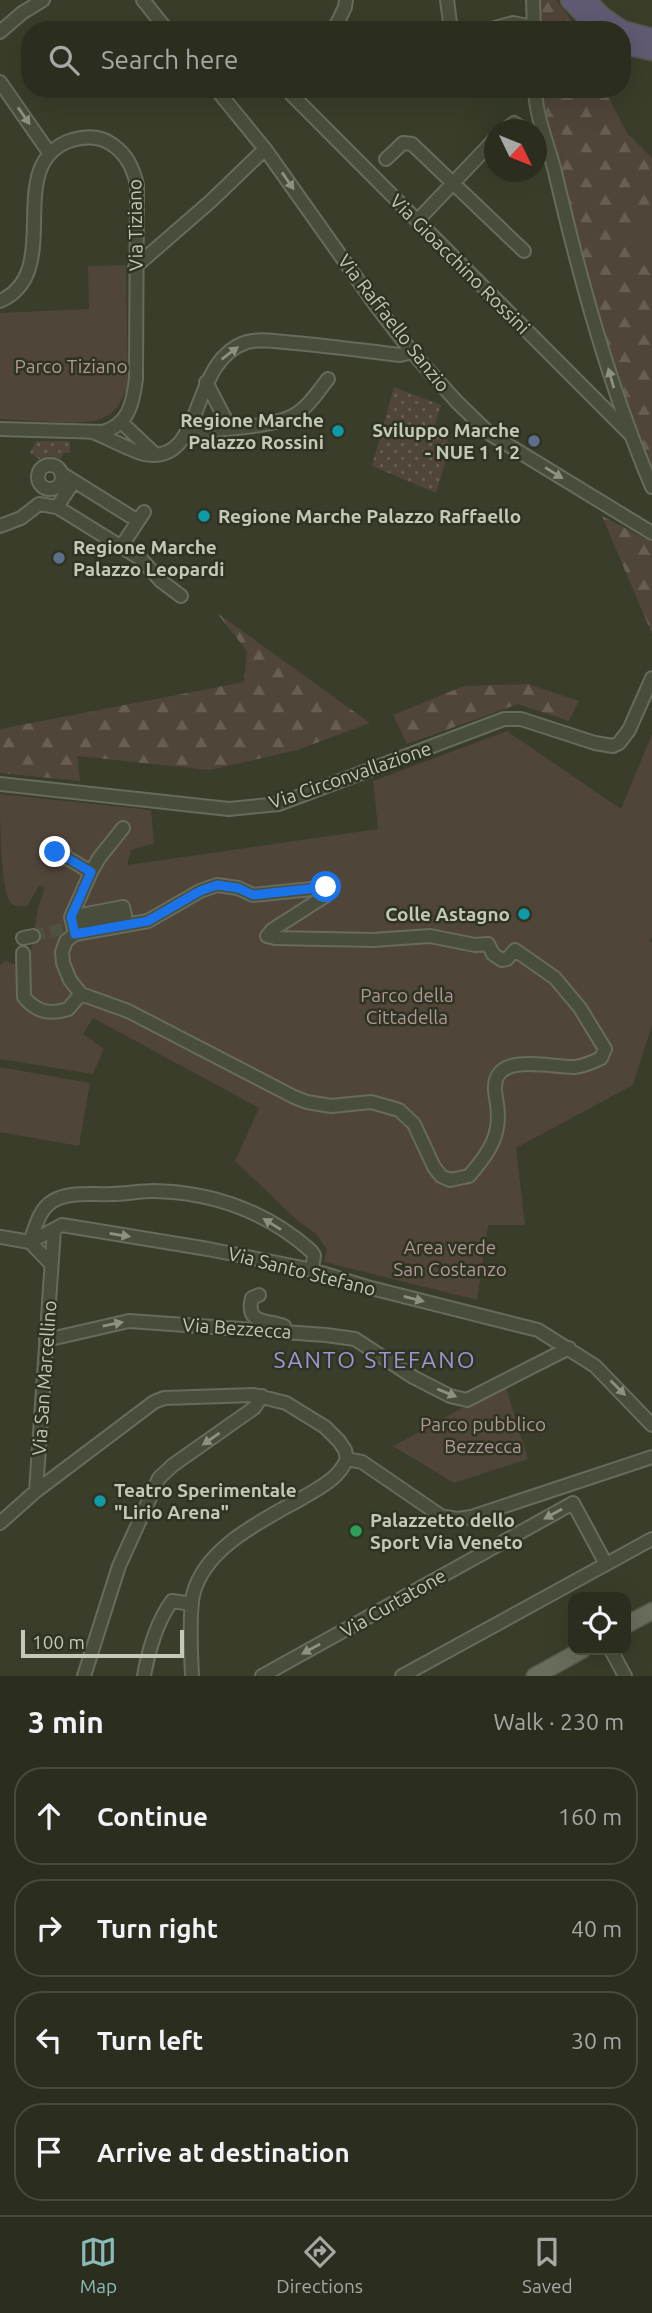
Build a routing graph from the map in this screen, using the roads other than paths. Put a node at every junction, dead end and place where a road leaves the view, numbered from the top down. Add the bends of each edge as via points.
1 (43, 0) edge
2 (143, 0) edge
3 (346, 0) edge
4 (447, 0) edge
5 (533, 0) edge
6 (570, 0) edge
7 (586, 0) edge
8 (160, 21) edge
9 (338, 21) edge
10 (450, 21) edge
11 (534, 21) edge
12 (590, 21) edge
13 (609, 21) edge
14 (0, 32) edge
15 (631, 32) edge
16 (652, 38) edge
17 (631, 46) edge
18 (652, 51) edge
19 (0, 82) edge
20 (223, 98) edge
21 (295, 98) edge
22 (536, 98) edge
23 (547, 148) edge
24 (265, 149) junction
25 (48, 151) junction
26 (484, 151) edge
27 (550, 151) junction
28 (386, 159) dead end
29 (453, 183) junction
30 (417, 221) junction
31 (524, 251) dead end
32 (135, 267) junction
33 (0, 301) edge
34 (412, 352) junction
35 (328, 379) dead end
36 (206, 382) junction
37 (131, 409) junction
38 (119, 424) junction
39 (230, 428) junction
40 (0, 429) edge
41 (95, 433) junction
42 (187, 433) junction
43 (630, 434) junction
44 (139, 438) junction
45 (124, 444) junction
46 (155, 454) junction
47 (74, 481) junction
48 (652, 487) edge
49 (37, 492) junction
50 (57, 506) junction
51 (0, 526) edge
52 (652, 533) edge
53 (121, 547) junction
54 (181, 596) dead end
55 (652, 678) edge
56 (0, 784) edge
57 (123, 828) dead end
58 (64, 856) dead end
59 (91, 872) junction
60 (75, 925) junction
61 (23, 953) dead end
62 (81, 994) junction
63 (54, 1230) junction
64 (1, 1237) edge
65 (30, 1242) junction
66 (51, 1264) junction
67 (312, 1270) junction
68 (259, 1295) dead end
69 (288, 1332) junction
70 (46, 1340) junction
71 (569, 1348) junction
72 (262, 1396) junction
73 (652, 1425) edge
74 (652, 1457) edge
75 (347, 1459) junction
76 (36, 1491) junction
77 (0, 1523) edge
78 (652, 1539) edge
79 (606, 1564) junction
80 (193, 1599) junction
81 (652, 1611) edge
82 (631, 1622) edge
83 (573, 1655) edge
84 (614, 1655) edge
85 (84, 1676) edge
86 (144, 1676) edge
87 (192, 1676) edge
88 (262, 1676) edge
89 (402, 1676) edge
90 (535, 1676) edge
91 (625, 1676) edge

1 - 14 street
2 - 8 street
3 - 9 street
4 - 10 street
5 - 11 street
6 - 12 highway
7 - 13 highway
15 - 16 highway
17 - 18 highway
19 -> 25 street
20 - 24 street, Via Raffaello Sanzio
21 - 30 street, Via Gioacchino Rossini
22 - 27 street
23 - 27 street
24 - 32 street
24 -> 34 street, Via Raffaello Sanzio
25 - 32 street, Via Tiziano via 67,141 91,137 112,144 133,167 137,185
25 - 33 street via 31,186 29,269 17,290
26 - 29 street
43 -> 27 street
28 - 29 street via 409,142
29 - 30 street
29 - 31 street
30 - 43 street, Via Gioacchino Rossini
32 - 37 street, Via Tiziano via 136,379
36 -> 34 street via 224,355 248,342 400,355
34 -> 52 street, Via Raffaello Sanzio via 490,434
35 - 39 street via 306,407 289,418
36 - 39 street
36 - 42 street
37 - 38 street, Via Tiziano
37 - 44 street
38 - 41 street
38 - 44 street
38 - 45 street
39 - 42 street
40 - 41 street
41 - 45 street
42 - 46 street via 173,450
43 - 48 street
44 - 46 street
45 - 46 street
47 - 49 street via 61,473 57,487
47 - 50 street
47 - 53 street via 141,516
49 - 50 street
49 - 51 street via 21,518
50 - 53 street
53 - 54 street
55 - 56 street, Via Circonvallazione via 629,730 613,746 521,719 504,719 279,804 229,809
57 - 59 street
58 - 59 street
59 - 60 street
60 - 62 street via 62,952 63,963
60 - 62 street via 148,921 217,885 253,895 329,886 325,896 267,936 373,940 430,936 488,944 497,958 513,953 555,978 605,1049 592,1063 575,1067 522,1063 497,1076 494,1085 500,1122 493,1143 468,1176 450,1180 434,1167 414,1124 399,1110 371,1102 331,1106 307,1102 128,1011
61 - 62 street via 24,997 35,1009 47,1013 68,1009
63 - 65 street, Via Santo Stefano
63 - 66 street, Via San Marcellino
63 -> 67 street, Via Santo Stefano via 62,1226
64 - 65 street
65 - 66 street
67 -> 65 street via 311,1251 265,1219 229,1202 192,1194 153,1191 54,1200 44,1208
66 - 70 street, Via San Marcellino
67 -> 71 street, Via Santo Stefano via 538,1330
68 - 69 street via 252,1298 251,1314
70 -> 69 street, Via Bezzecca via 129,1321
69 -> 71 street, Via Bezzecca via 355,1339 413,1377 450,1396 467,1399
70 - 76 street, Via San Marcellino
71 -> 73 street, Via Santo Stefano via 595,1366
72 - 75 street via 286,1403 325,1427 340,1441
72 - 76 street via 154,1402
72 -> 85 street via 254,1408 159,1478 119,1566
74 - 75 street via 457,1519 441,1516 362,1462
75 - 80 street via 335,1479 222,1550 207,1566
76 - 77 street
78 - 79 street
79 -> 88 street, Via Curtatone via 573,1503
79 - 89 street
80 - 86 street via 174,1596 165,1610
80 - 87 street
81 - 82 main road
83 - 90 main road
84 - 91 street

